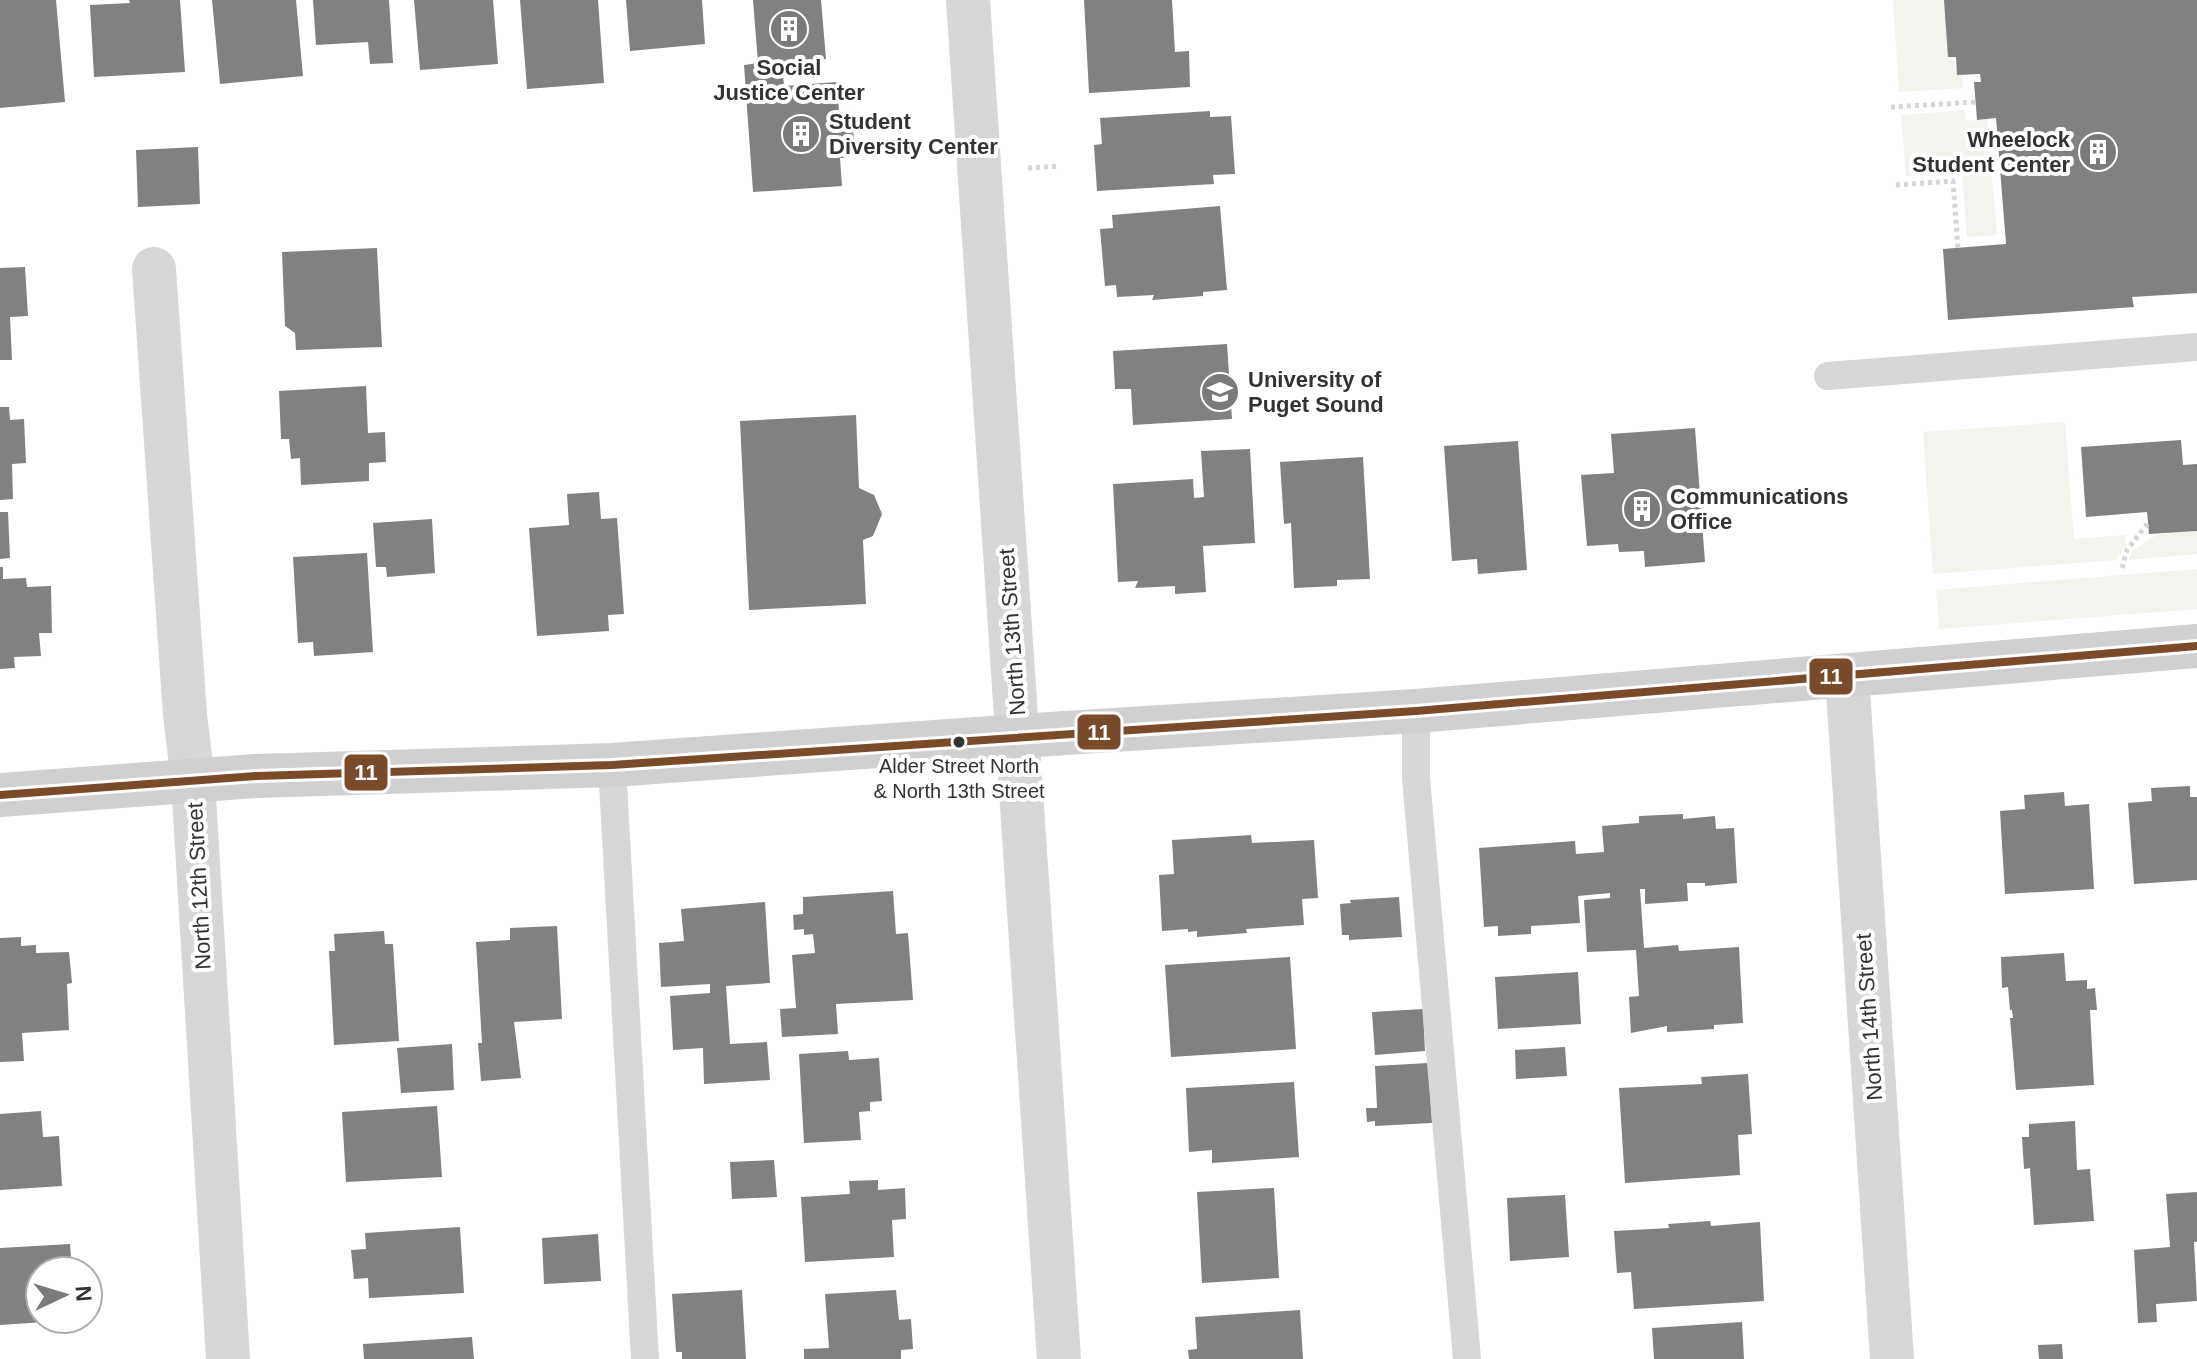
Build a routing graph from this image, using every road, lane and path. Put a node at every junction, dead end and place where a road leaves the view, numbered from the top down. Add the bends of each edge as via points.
1 (968, 0) edge
2 (1976, 102) dead end
3 (1891, 107) dead end
4 (1896, 185) dead end
5 (1958, 248) dead end
6 (154, 269) dead end
7 (2197, 347) edge
8 (1828, 376) dead end
9 (2148, 523) dead end
10 (2122, 568) dead end
11 (2197, 646) edge
12 (1847, 675) junction
13 (1416, 711) junction
14 (1019, 736) junction
15 (612, 765) junction
16 (193, 781) junction
17 (0, 795) edge
18 (228, 1359) edge
19 (645, 1359) edge
20 (1059, 1359) edge
21 (1467, 1359) edge
22 (1892, 1359) edge

1 - 14 street, North 13th Street
2 - 3 path
4 - 5 path via 1953,181
6 - 16 street, North 12th Street
7 - 8 lane
9 - 10 path via 2127,550
11 - 12 street
12 - 13 street
12 - 22 street, North 14th Street
13 - 14 street
13 - 21 lane via 1416,778
14 - 15 street
14 - 20 street, North 13th Street
15 - 16 street
15 - 19 lane
16 - 17 street
16 - 18 street, North 12th Street

